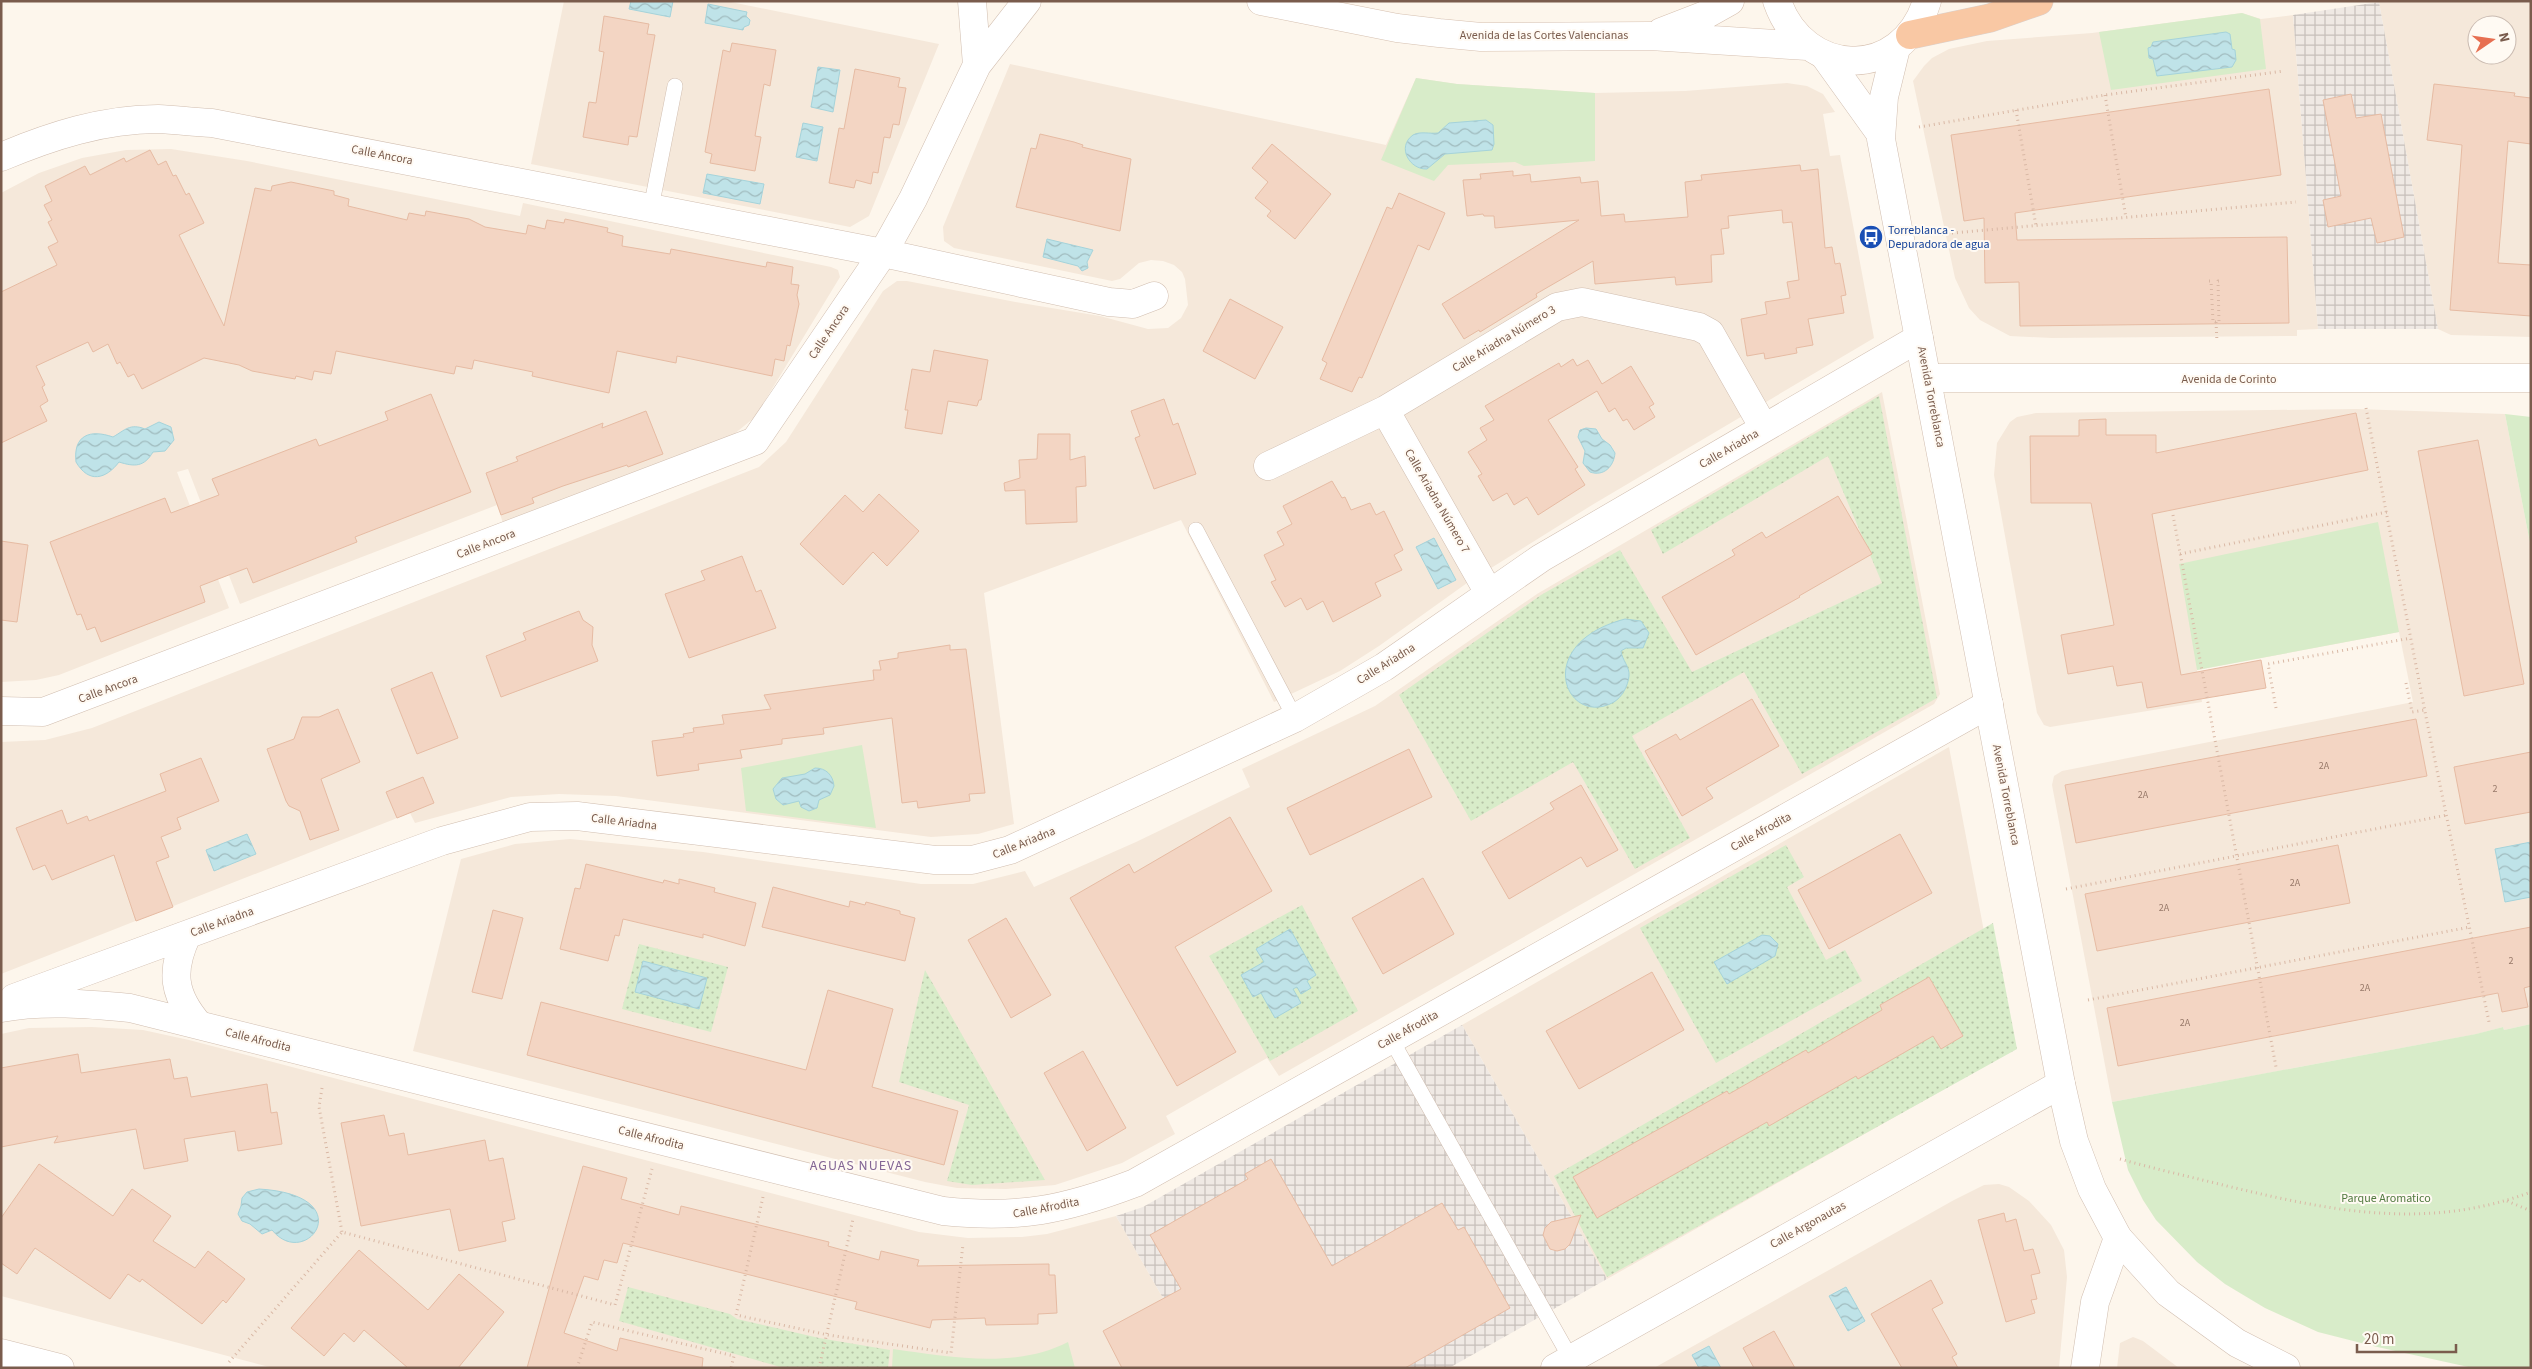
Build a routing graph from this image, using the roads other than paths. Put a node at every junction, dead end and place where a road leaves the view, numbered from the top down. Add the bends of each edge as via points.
1 (972, 1) edge
2 (1027, 1) edge
3 (1261, 1) edge
4 (1730, 1) edge
5 (1777, 1) edge
6 (1927, 1) edge
7 (2039, 1) edge
8 (1650, 36) junction
9 (1903, 42) junction
10 (1816, 51) junction
11 (977, 65) junction
12 (675, 86) dead end
13 (1880, 133) junction
14 (1, 157) edge
15 (651, 208) junction
16 (883, 253) junction
17 (1154, 296) dead end
18 (1919, 338) junction
19 (1927, 378) junction
20 (2531, 378) edge
21 (1385, 410) junction
22 (1764, 428) junction
23 (1268, 466) dead end
24 (1196, 530) dead end
25 (1489, 593) junction
26 (1989, 704) junction
27 (1, 711) edge
28 (1295, 718) junction
29 (187, 935) junction
30 (1, 1003) edge
31 (1, 1008) edge
32 (199, 1026) junction
33 (1391, 1039) junction
34 (2061, 1084) junction
35 (2118, 1238) junction
36 (1, 1353) edge
37 (1563, 1363) edge
38 (60, 1368) edge
39 (2085, 1368) edge
40 (2286, 1368) edge

1 - 11 street, Calle Ancora
2 - 11 street, Calle Ancora
3 - 8 street, Avenida de las Cortes Valencianas via 1397,28 1448,34
4 - 8 street, Avenida de las Cortes Valencianas via 1705,15
5 - 10 street via 1793,34
6 - 9 street via 1920,20
7 - 9 highway
8 - 10 street, Avenida de las Cortes Valencianas
9 - 10 street, Avenida de las Cortes Valencianas via 1879,56 1861,60 1842,60
9 - 13 street via 1884,97
10 - 13 street
11 - 16 street, Calle Ancora via 913,199
12 - 15 lane
13 - 18 street, Avenida Torreblanca
14 - 15 street, Calle Ancora via 49,137 107,124 157,119 194,122 418,162
15 - 16 street, Calle Ancora
16 - 17 street, Calle Ancora via 1109,302 1133,304
16 - 27 street, Calle Ancora via 756,441 43,712
18 - 19 street, Avenida Torreblanca
18 - 22 street, Calle Ariadna
19 - 20 street, Avenida de Corinto
19 - 26 street, Avenida Torreblanca
21 - 22 street, Calle Ariadna Número 3 via 1557,307 1582,302 1699,327 1710,333
21 - 23 street, Calle Ariadna Número 3
21 - 25 street, Calle Ariadna Número 7
22 - 25 street, Calle Ariadna via 1573,539
24 - 28 lane
25 - 28 street, Calle Ariadna via 1384,667
26 - 33 street, Calle Afrodita
26 - 34 street, Avenida Torreblanca
28 - 29 street, Calle Ariadna via 1034,841 990,857 935,860 577,816 530,818 442,840
29 - 30 street, Calle Ariadna
29 - 32 street via 178,953 175,973 182,1002
31 - 32 street, Calle Afrodita via 101,1005 130,1008
32 - 33 street, Calle Afrodita via 943,1211 1008,1215 1074,1204 1135,1183
33 - 37 lane
34 - 35 street, Avenida Torreblanca via 2074,1141 2092,1189
34 - 37 street, Calle Argonautas
35 - 39 street via 2095,1302
35 - 40 street, Avenida Torreblanca via 2168,1293 2237,1343
36 - 38 street

